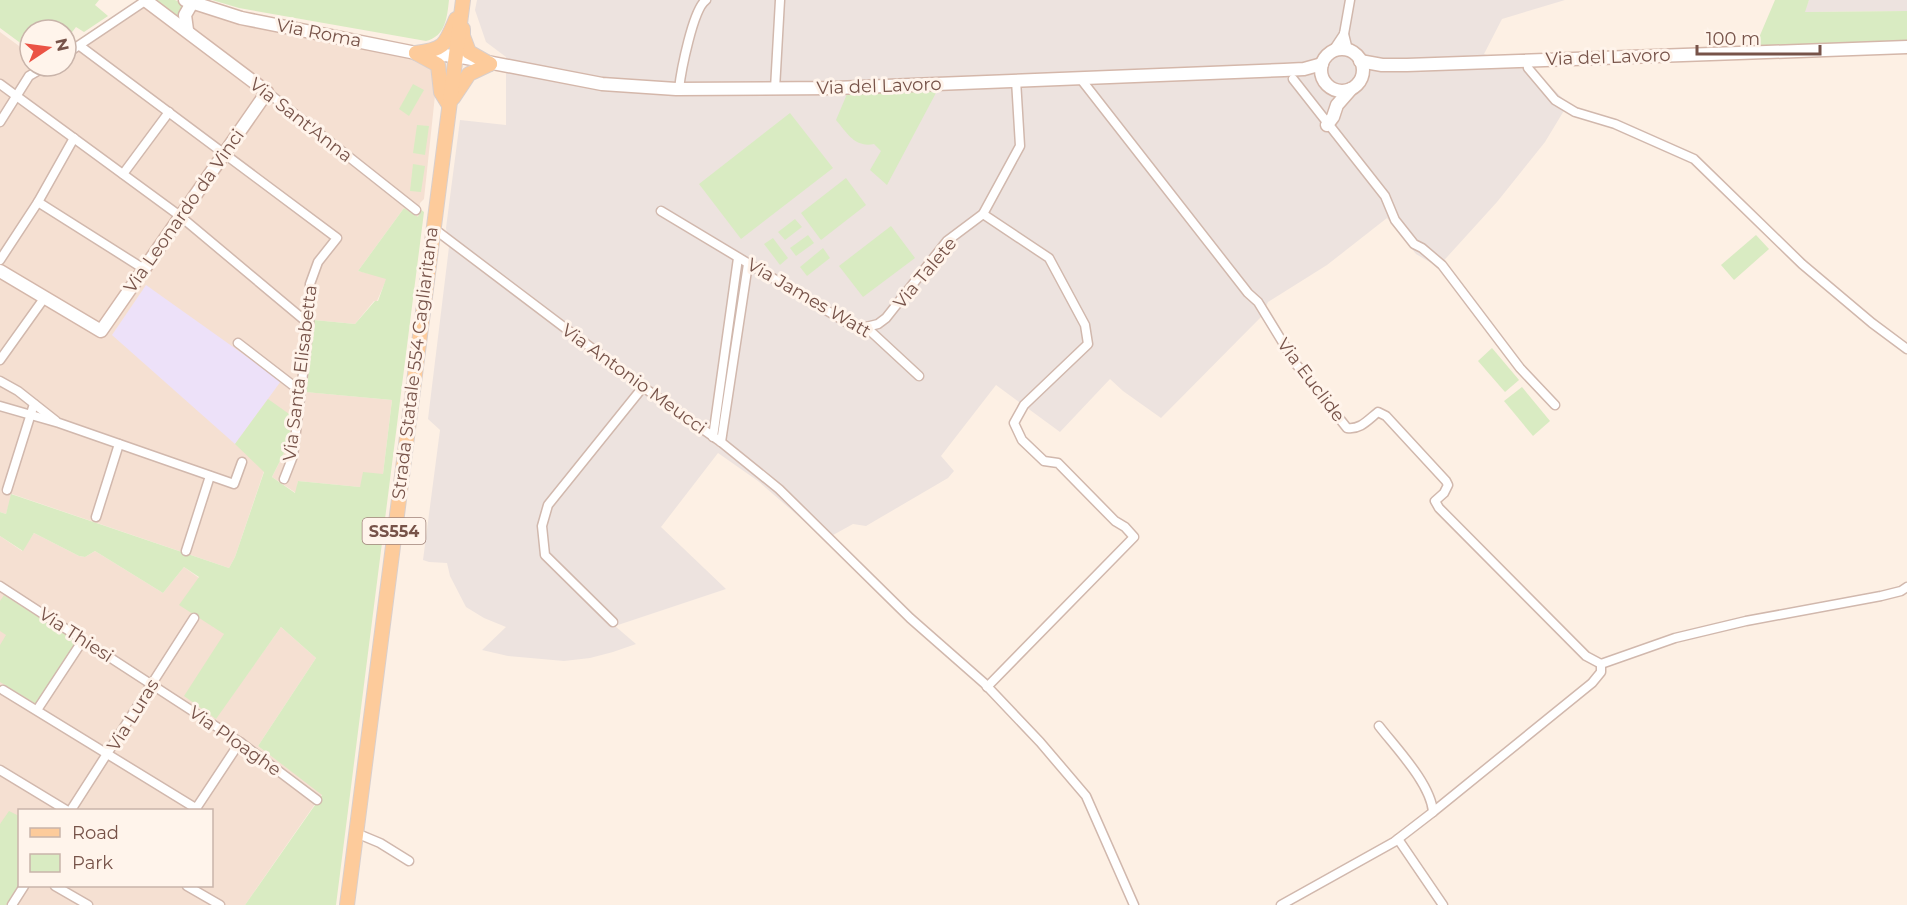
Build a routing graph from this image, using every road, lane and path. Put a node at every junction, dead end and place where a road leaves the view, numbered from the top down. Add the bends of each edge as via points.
1 (145, 0) edge
2 (706, 0) edge
3 (780, 0) edge
4 (1350, 0) edge
5 (188, 1) edge
6 (463, 2) edge
7 (187, 30) junction
8 (1344, 34) junction
9 (80, 46) joint
10 (1907, 47) edge
11 (1348, 50) junction
12 (1332, 52) junction
13 (416, 53) junction
14 (456, 56) junction
15 (1527, 60) junction
16 (1360, 61) junction
17 (490, 64) junction
18 (1382, 65) junction
19 (1324, 75) junction
20 (1361, 77) junction
21 (28, 78) edge
22 (1080, 78) junction
23 (1293, 79) dead end
24 (1016, 80) junction
25 (0, 84) edge
26 (679, 89) junction
27 (774, 89) junction
28 (1351, 89) junction
29 (267, 92) junction
30 (17, 95) junction
31 (449, 105) junction
32 (170, 112) junction
33 (0, 122) edge
34 (1327, 125) junction
35 (74, 138) junction
36 (225, 153) junction
37 (123, 174) junction
38 (38, 202) junction
39 (416, 210) dead end
40 (661, 211) dead end
41 (983, 214) junction
42 (180, 216) junction
43 (432, 228) junction
44 (738, 258) junction
45 (0, 260) edge
46 (748, 264) junction
47 (144, 269) junction
48 (0, 271) edge
49 (45, 297) junction
50 (309, 324) junction
51 (866, 327) junction
52 (238, 343) dead end
53 (730, 349) junction
54 (1907, 349) edge
55 (0, 360) edge
56 (919, 376) dead end
57 (0, 381) edge
58 (643, 387) junction
59 (301, 388) junction
60 (34, 404) junction
61 (1556, 405) dead end
62 (0, 406) edge
63 (30, 415) junction
64 (59, 423) junction
65 (713, 437) junction
66 (721, 442) junction
67 (120, 444) junction
68 (242, 462) dead end
69 (210, 476) junction
70 (285, 479) dead end
71 (7, 490) dead end
72 (96, 517) dead end
73 (186, 552) dead end
74 (0, 586) edge
75 (1907, 586) edge
76 (194, 618) dead end
77 (613, 622) dead end
78 (82, 640) junction
79 (1601, 664) junction
80 (152, 684) junction
81 (987, 687) junction
82 (3, 690) dead end
83 (38, 710) junction
84 (1379, 726) dead end
85 (240, 742) junction
86 (108, 753) junction
87 (1, 773) edge
88 (317, 800) dead end
89 (64, 809) edge
90 (72, 809) edge
91 (194, 809) edge
92 (197, 809) edge
93 (1433, 812) junction
94 (356, 833) junction
95 (1398, 839) junction
96 (409, 861) dead end
97 (23, 887) edge
98 (58, 887) edge
99 (191, 887) edge
100 (12, 905) edge
101 (88, 905) edge
102 (220, 905) edge
103 (347, 905) edge
104 (1134, 905) edge
105 (1281, 905) edge
106 (1443, 905) edge

1 - 7 main road, Via Sant'Anna
1 - 9 street
2 - 26 street via 695,15
3 - 27 street
4 - 8 street
5 - 7 main road
5 - 13 main road, Via Roma via 241,18
6 - 13 main road via 443,44 433,51
6 - 14 main road, Strada Statale 554 Cagliaritana / SS554
6 - 17 main road via 463,36 469,52
7 - 29 main road, Via Sant'Anna
8 - 11 street
8 - 12 street
9 - 32 street
10 - 15 main road, Via del Lavoro
11 - 12 main road
11 - 16 main road
12 - 19 main road via 1326,57
13 - 14 main road, Via Roma
13 - 31 main road via 438,65 441,92
14 - 17 main road, Via del Lavoro
14 - 31 main road, Strada Statale 554 Cagliaritana / SS554
15 - 18 main road, Via del Lavoro
15 - 54 street via 1528,68 1555,100 1694,159 1802,264
16 - 18 main road, Via del Lavoro
16 - 20 main road
17 - 26 main road, Via del Lavoro via 602,84
17 - 31 main road via 469,74
18 - 20 main road
19 - 22 main road, Via del Lavoro via 1304,69
19 - 28 main road via 1335,90
19 - 34 main road via 1332,95
20 - 28 main road
21 - 30 street
22 - 24 main road, Via del Lavoro
22 - 79 street, Via Euclide via 1258,302 1296,364 1347,428 1361,426 1378,412 1386,416 1448,485 1435,501 1439,508 1586,656
23 - 34 street
24 - 27 main road, Via del Lavoro
24 - 41 street, Via Talete via 1020,146
25 - 30 street
26 - 27 main road, Via del Lavoro
28 - 34 main road
29 - 36 main road, Via Leonardo da Vinci
29 - 39 street, Via Sant'Anna
30 - 33 street
30 - 35 street
31 - 43 main road, Strada Statale 554 Cagliaritana / SS554
32 - 36 street
32 - 37 street
34 - 61 street via 1385,196 1395,220 1414,244 1442,265 1520,368
35 - 37 street
35 - 38 street
36 - 42 main road, Via Leonardo da Vinci
36 - 50 street, Via Santa Elisabetta via 338,238 313,271
37 - 42 street
38 - 45 street
38 - 47 street
40 - 44 street, Via James Watt
41 - 51 street, Via Talete via 947,241 886,318
41 - 81 street via 1049,258 1085,325 1088,344 1024,405 1014,423 1022,440 1044,461 1058,463 1134,537
42 - 47 main road, Via Leonardo da Vinci
42 - 50 street
43 - 58 street, Via Antonio Meucci
43 - 94 main road, Strada Statale 554 Cagliaritana / SS554
44 - 46 street, Via James Watt
44 - 53 street
46 - 51 street, Via James Watt via 851,325
46 - 53 street
47 - 49 main road, Via Leonardo da Vinci via 101,331
48 - 49 main road
49 - 55 street
50 - 59 street, Via Santa Elisabetta
51 - 56 street, Via James Watt
52 - 59 street
53 - 65 street
53 - 66 street
57 - 60 street
58 - 65 street, Via Antonio Meucci
58 - 77 street via 548,505 542,526 545,555
59 - 70 street, Via Santa Elisabetta via 293,456
60 - 63 street
60 - 64 street
62 - 63 street
63 - 64 street
63 - 71 street
64 - 67 street
65 - 66 street, Via Antonio Meucci
66 - 81 street, Via Antonio Meucci via 779,489 910,618
67 - 69 street
67 - 72 street
68 - 69 street via 234,484
69 - 73 street
74 - 78 street, Via Thiesi
75 - 79 street via 1881,596 1675,638
76 - 80 street, Via Luras
78 - 80 street, Via Thiesi
78 - 83 street
79 - 93 street via 1601,672 1593,683
80 - 85 street, Via Ploaghe
80 - 86 street, Via Luras
81 - 104 street, Via Antonio Meucci via 1086,796
82 - 83 street
83 - 86 street
84 - 93 street via 1419,779
85 - 88 street, Via Ploaghe
85 - 92 street
86 - 90 street, Via Luras
86 - 91 street
87 - 89 street
93 - 95 street
94 - 96 street
94 - 103 main road, Strada Statale 554 Cagliaritana / SS554
95 - 105 street
95 - 106 street
97 - 100 street
98 - 101 street
99 - 102 street

